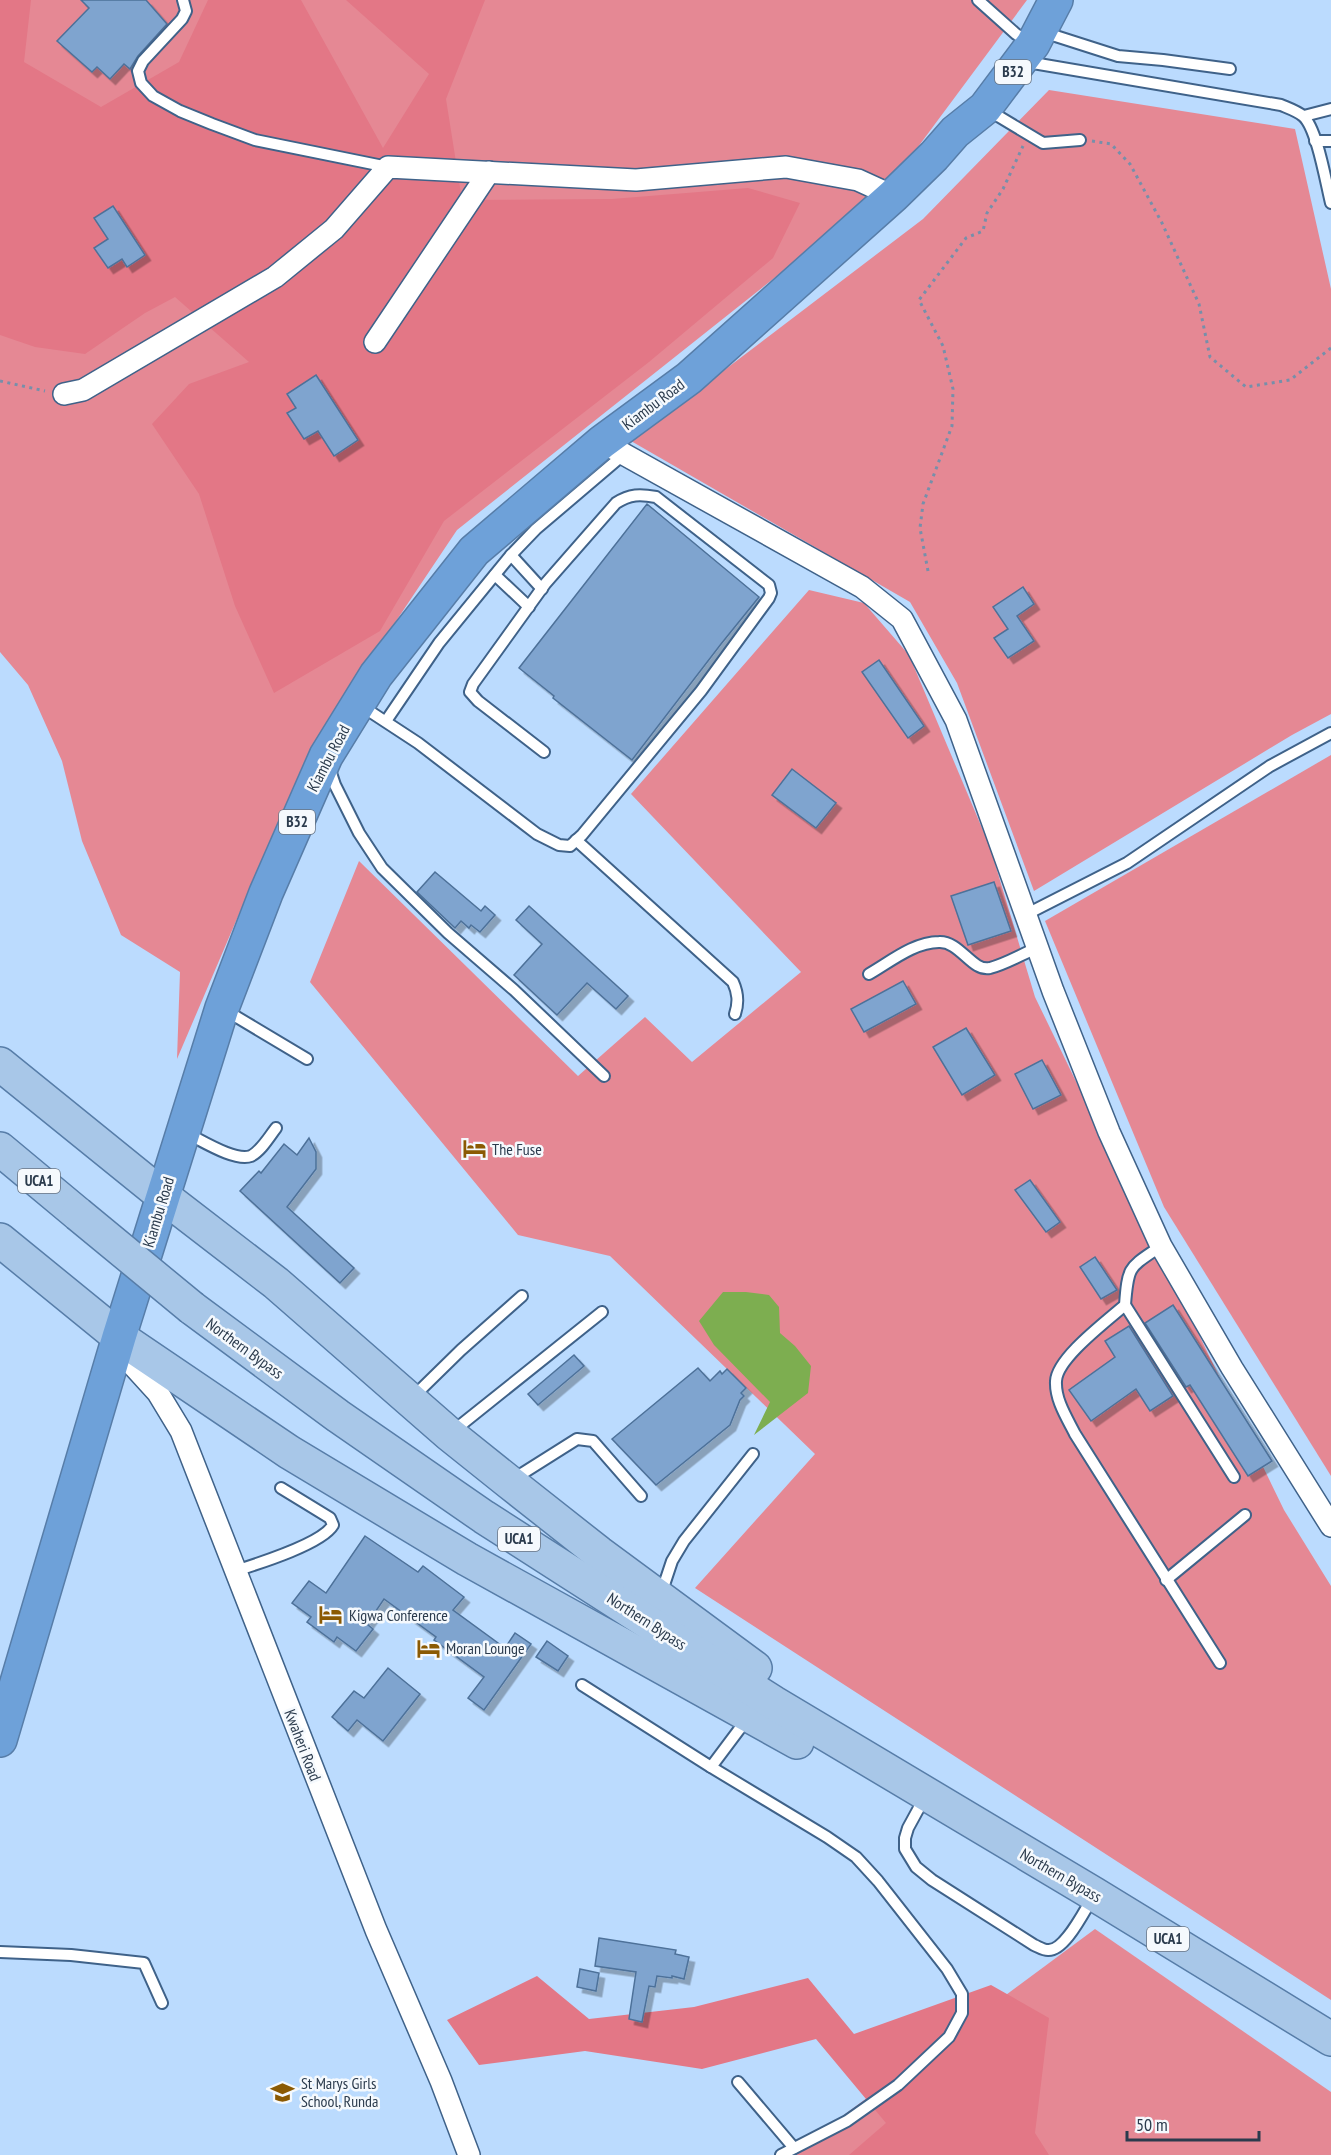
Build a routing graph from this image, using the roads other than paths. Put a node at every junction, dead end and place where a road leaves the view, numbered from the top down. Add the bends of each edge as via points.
1 (183, 0) edge
2 (978, 0) edge
3 (1056, 0) edge
4 (1029, 34) edge
5 (1230, 69) dead end
6 (985, 108) junction
7 (1331, 109) edge
8 (1304, 116) junction
9 (955, 132) junction
10 (1080, 140) road end
11 (1315, 141) junction
12 (1331, 141) edge
13 (388, 168) junction
14 (489, 172) junction
15 (893, 195) junction
16 (1331, 203) edge
17 (375, 342) dead end
18 (64, 394) road end
19 (612, 449) junction
20 (511, 555) junction
21 (495, 575) junction
22 (542, 589) junction
23 (529, 607) junction
24 (358, 704) junction
25 (386, 721) junction
26 (1331, 733) edge
27 (544, 752) dead end
28 (326, 756) junction
29 (576, 840) junction
30 (1025, 915) junction
31 (1037, 948) junction
32 (869, 974) dead end
33 (222, 1008) junction
34 (735, 1014) dead end
35 (307, 1059) dead end
36 (0, 1064) edge
37 (604, 1076) dead end
38 (276, 1128) dead end
39 (183, 1131) junction
40 (0, 1149) edge
41 (163, 1196) junction
42 (0, 1240) edge
43 (1161, 1246) junction
44 (522, 1296) dead end
45 (1125, 1305) junction
46 (602, 1312) dead end
47 (117, 1342) junction
48 (410, 1400) junction
49 (449, 1434) junction
50 (753, 1454) dead end
51 (1234, 1477) dead end
52 (509, 1482) junction
53 (281, 1488) dead end
54 (641, 1496) dead end
55 (1245, 1515) dead end
56 (1331, 1526) edge
57 (235, 1571) junction
58 (1166, 1580) junction
59 (660, 1597) junction
60 (1220, 1663) dead end
61 (582, 1684) dead end
62 (749, 1716) junction
63 (0, 1740) edge
64 (858, 1754) junction
65 (711, 1767) junction
66 (920, 1806) junction
67 (1004, 1841) junction
68 (1094, 1894) junction
69 (0, 1952) edge
70 (162, 2003) dead end
71 (1331, 2039) edge
72 (738, 2082) dead end
73 (794, 2148) junction
74 (470, 2155) edge
75 (781, 2155) edge

1 - 13 lane via 186,11 182,19 142,61 138,71 141,83 153,96 191,116 255,140
2 - 4 lane
3 - 4 highway, Kiambu Road / B32
4 - 5 lane via 1118,56
4 - 6 highway, Kiambu Road / B32
4 - 8 lane via 1281,105
4 - 9 highway, Kiambu Road / B32 via 1000,59 970,98
6 - 9 highway, Kiambu Road / B32
6 - 10 lane via 1043,143
7 - 8 lane
8 - 11 lane
9 - 15 highway, Kiambu Road / B32
11 - 12 lane
11 - 16 lane
13 - 14 street
13 - 18 street via 334,229 275,277 83,390
14 - 15 street via 636,180 786,167 858,180
14 - 17 street
15 - 19 highway, Kiambu Road / B32
19 - 20 lane
19 - 24 highway, Kiambu Road / B32 via 474,551 376,675
19 - 30 street via 862,587 902,619 956,720
20 - 21 lane
20 - 22 lane
21 - 23 lane
21 - 25 lane via 440,643
22 - 23 lane
22 - 29 lane via 616,503 640,494 656,497 762,579 771,593 701,691
23 - 27 lane via 470,692
24 - 25 lane
24 - 28 highway, Kiambu Road / B32
25 - 29 lane via 537,834 559,845 570,846
26 - 30 lane via 1270,766 1127,863
28 - 33 highway, Kiambu Road / B32 via 266,893
28 - 37 lane via 335,785 382,868
29 - 34 lane via 733,981 738,1005
30 - 31 street
31 - 32 lane via 988,969 978,966 951,943 939,942 921,945
31 - 43 street via 1109,1132
33 - 35 lane
33 - 39 highway, Kiambu Road / B32
36 - 41 main road
38 - 39 lane via 252,1155 239,1158
39 - 41 highway, Kiambu Road / B32
40 - 64 main road, Northern Bypass / UCA1, bridge via 192,1308 338,1416 484,1517
41 - 47 highway, Kiambu Road / B32
41 - 48 main road via 276,1283
42 - 47 main road
43 - 45 lane via 1130,1270
43 - 56 street
44 - 48 lane
45 - 51 lane
45 - 58 lane via 1059,1367 1056,1382 1061,1407 1076,1434
46 - 49 lane
47 - 57 street, Kwaheri Road via 158,1393 181,1431
47 - 62 main road via 447,1547
47 - 63 highway, Kiambu Road / B32
48 - 49 main road
49 - 52 main road
50 - 59 lane via 684,1541 672,1561
52 - 54 lane via 577,1439 585,1438 593,1441
52 - 59 main road
53 - 57 lane via 330,1518 333,1525 326,1533 280,1556
55 - 58 lane
57 - 74 street, Kwaheri Road via 376,1930
58 - 60 lane
59 - 64 main road via 778,1686
61 - 65 lane
62 - 65 lane
62 - 66 main road
64 - 67 main road, Northern Bypass / UCA1
65 - 73 lane via 856,1857 947,1969 962,1994 962,2013 949,2037 898,2085 847,2121
66 - 67 main road
66 - 68 lane via 904,1838 916,1867 1040,1948 1056,1949
67 - 68 main road, Northern Bypass / UCA1
68 - 71 main road, Northern Bypass / UCA1
69 - 70 lane via 144,1963
72 - 73 lane
73 - 75 lane

